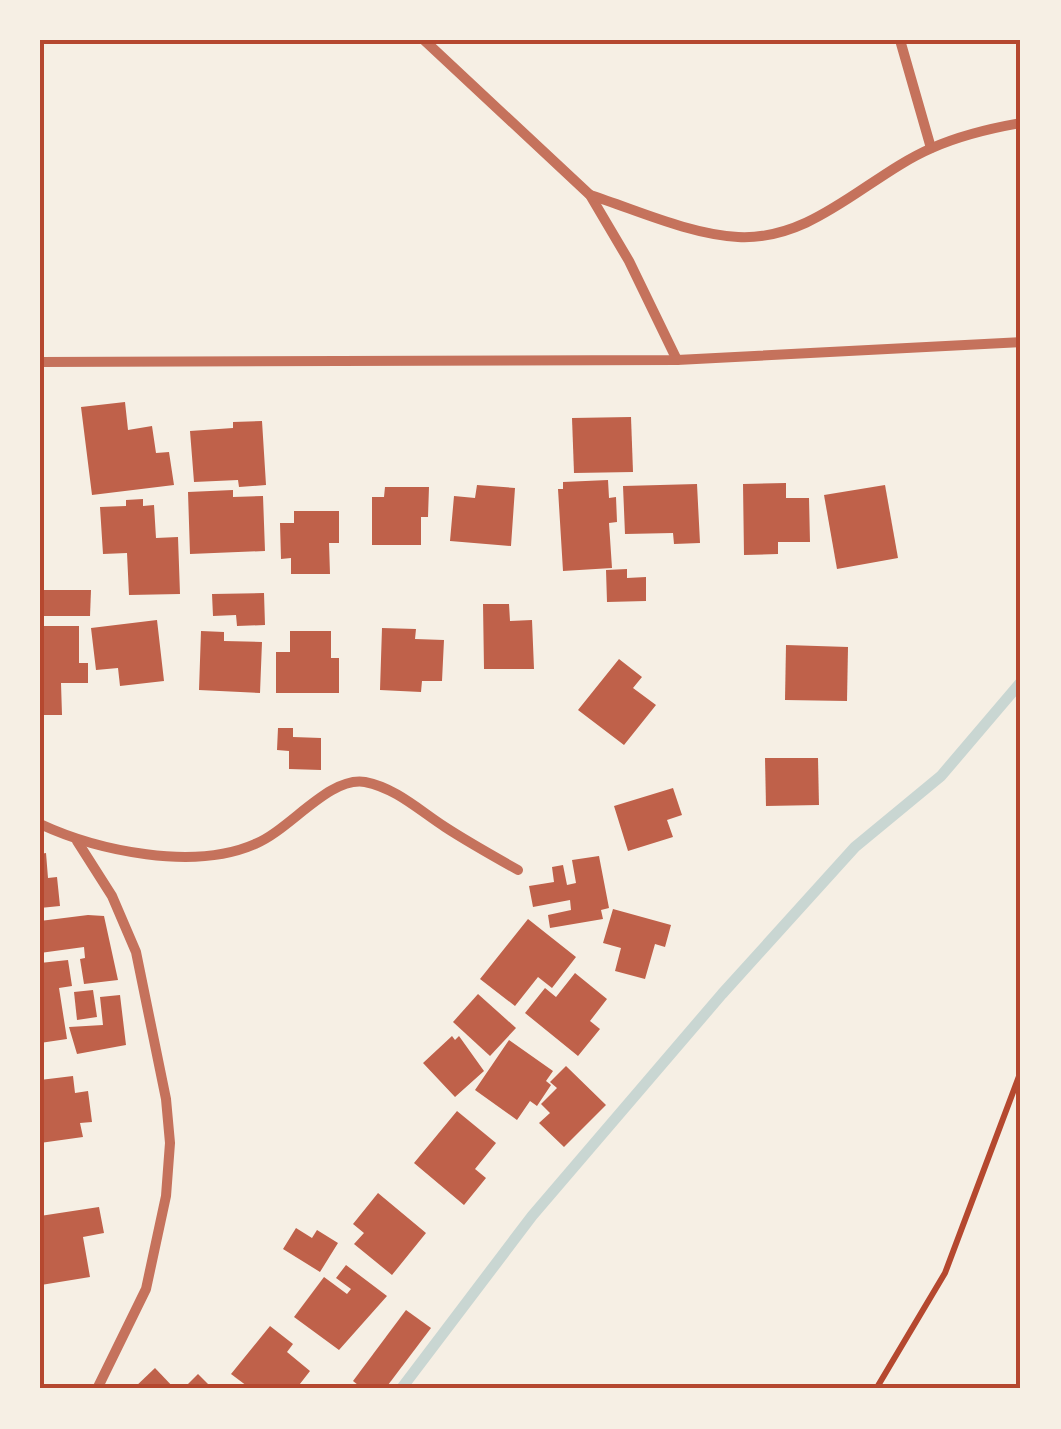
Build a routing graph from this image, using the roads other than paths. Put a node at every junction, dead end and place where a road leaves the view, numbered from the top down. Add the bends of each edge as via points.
1 (424, 40) edge
2 (900, 40) edge
3 (1021, 123) edge
4 (931, 148) junction
5 (590, 195) junction
6 (1021, 342) edge
7 (677, 360) junction
8 (40, 362) edge
9 (40, 824) edge
10 (77, 841) junction
11 (518, 870) dead end
12 (97, 1389) edge

1 - 5 street
2 - 4 street
3 - 4 street
4 - 5 street via 820,216 762,236 698,230
5 - 7 street
6 - 7 street
7 - 8 street
9 - 10 street
10 - 11 street via 116,852 233,852 282,829 327,792 365,782 396,794
10 - 12 street via 112,896 136,952 170,1143 146,1289

